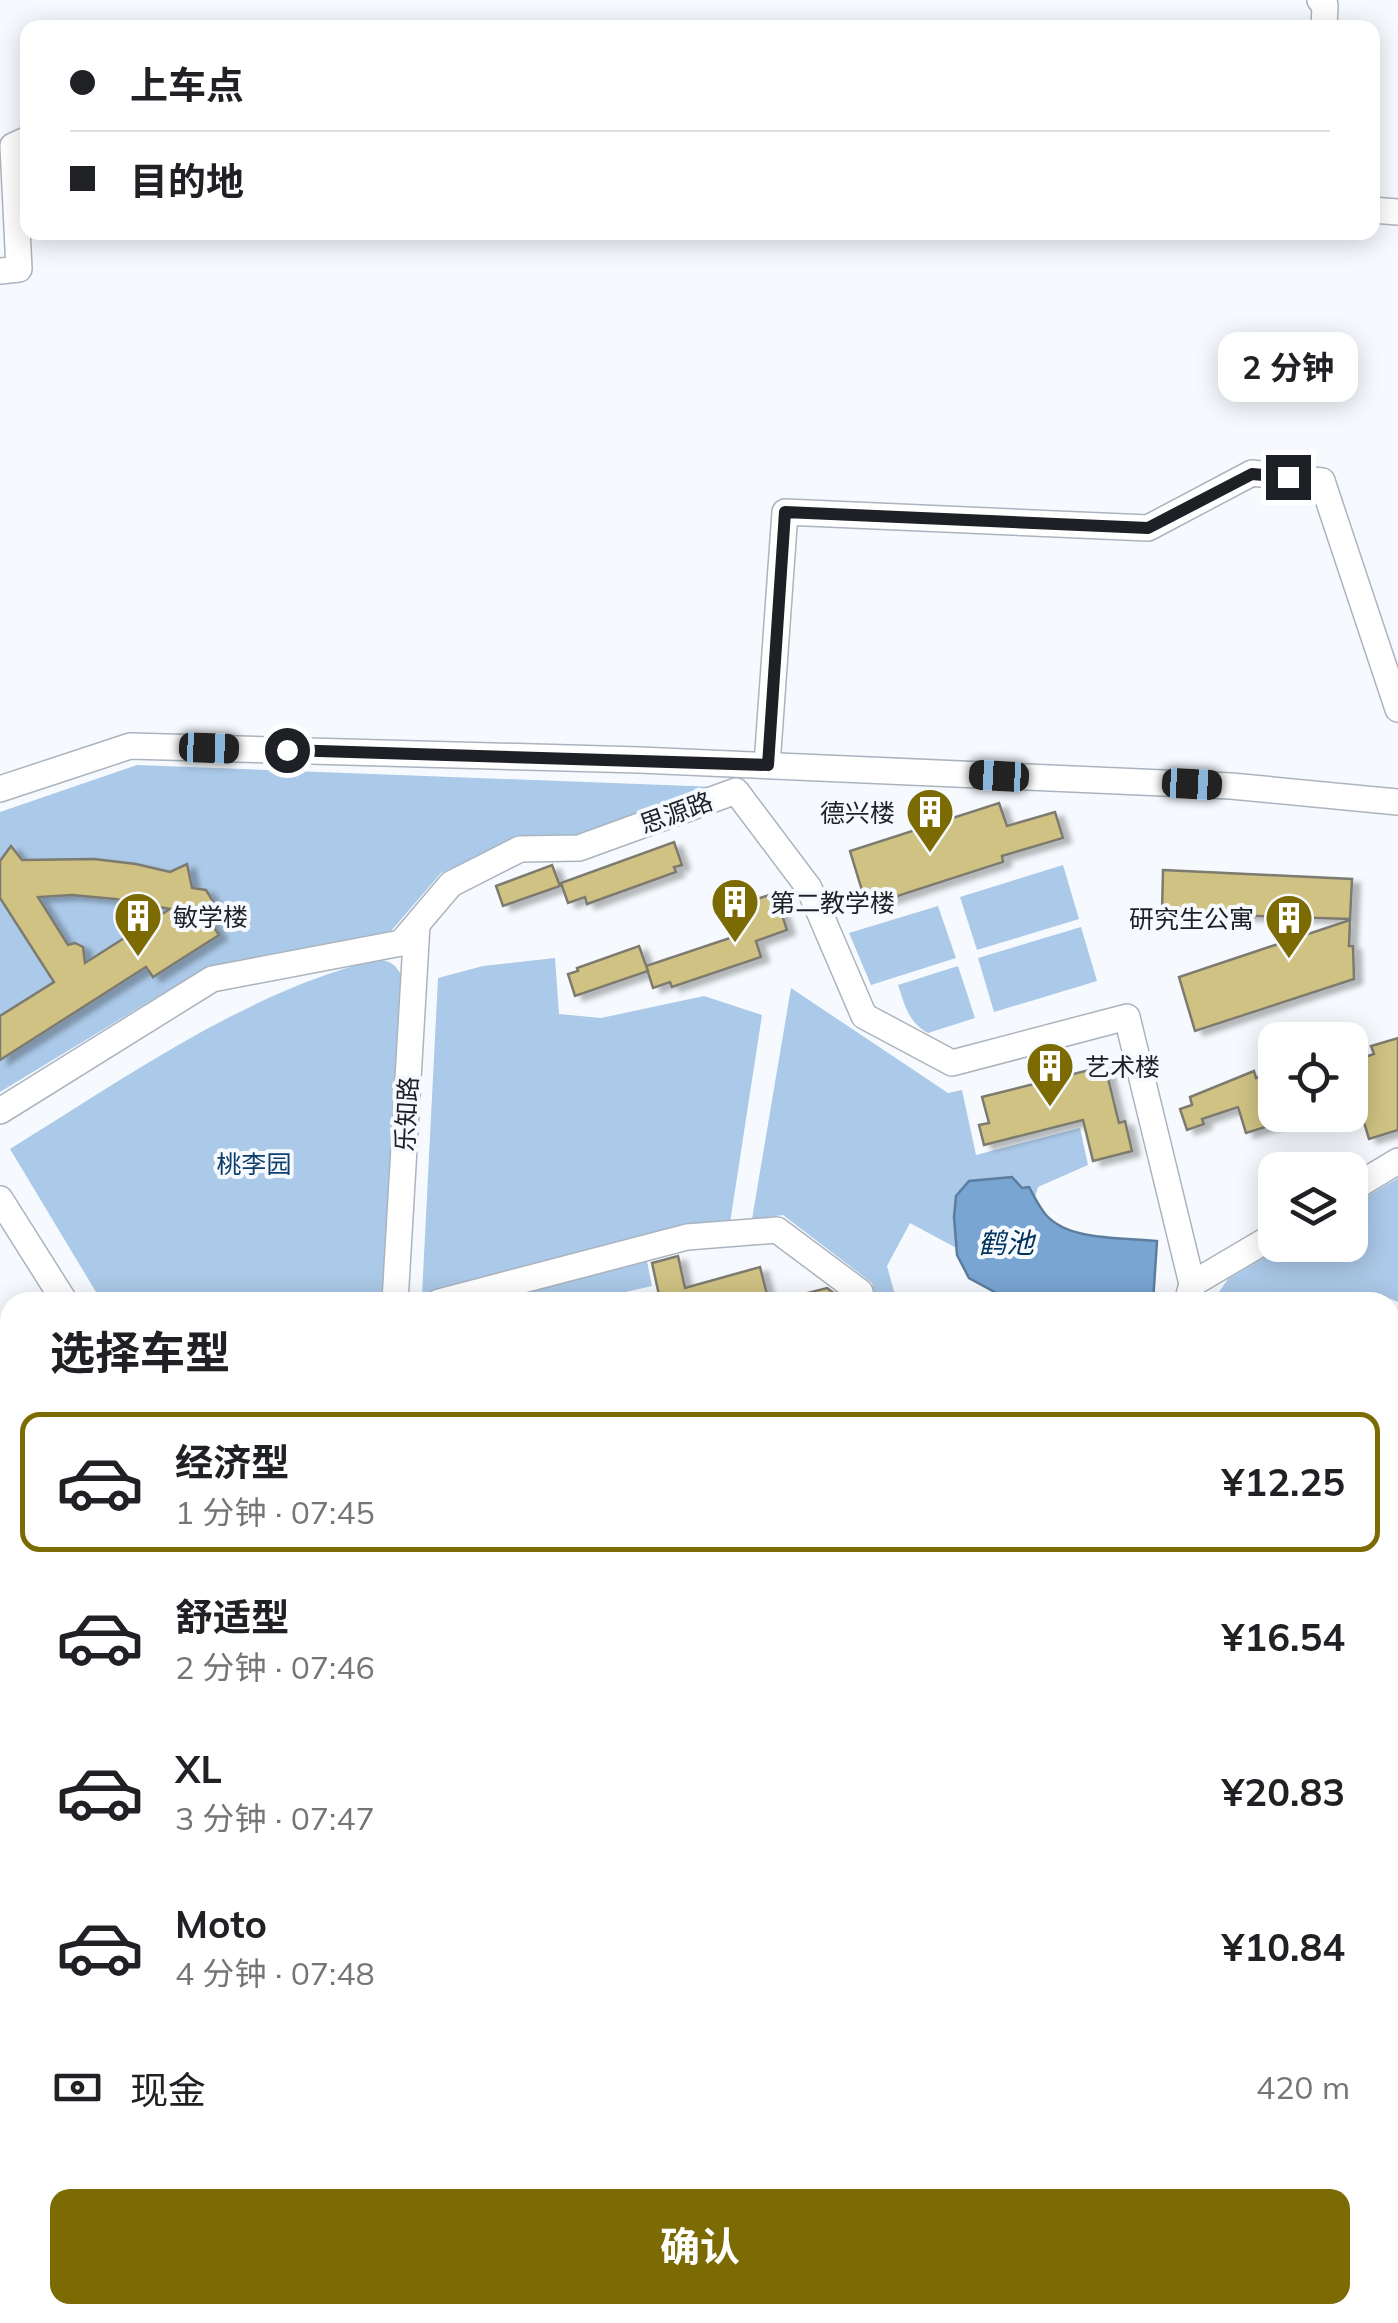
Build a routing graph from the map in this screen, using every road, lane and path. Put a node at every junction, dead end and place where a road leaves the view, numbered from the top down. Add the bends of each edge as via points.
1 (20, 142) edge
2 (0, 271) edge
3 (1398, 709) edge
4 (768, 765) junction
5 (0, 789) edge
6 (1398, 802) edge
7 (416, 925) junction
8 (0, 1112) edge
9 (1398, 1161) edge
10 (1368, 1179) edge
11 (0, 1199) edge
12 (1258, 1246) edge
13 (58, 1292) edge
14 (396, 1292) edge
15 (477, 1292) edge
16 (860, 1292) edge
17 (1189, 1292) edge
18 (1190, 1292) edge

1 - 2 street via 12,146 19,269
3 - 4 street via 1322,481 1252,474 1148,528 785,512
4 - 5 street via 130,746
4 - 6 street via 1231,786
7 - 8 street, 思源路 via 401,944 212,979
7 - 14 street, 乐知路
7 - 17 street, 思源路 via 451,884 520,850 579,848 736,791 810,888 864,1016 952,1063 1127,1018
9 - 10 street
11 - 13 street
12 - 18 street, 思源路
15 - 16 street via 687,1237 777,1230

